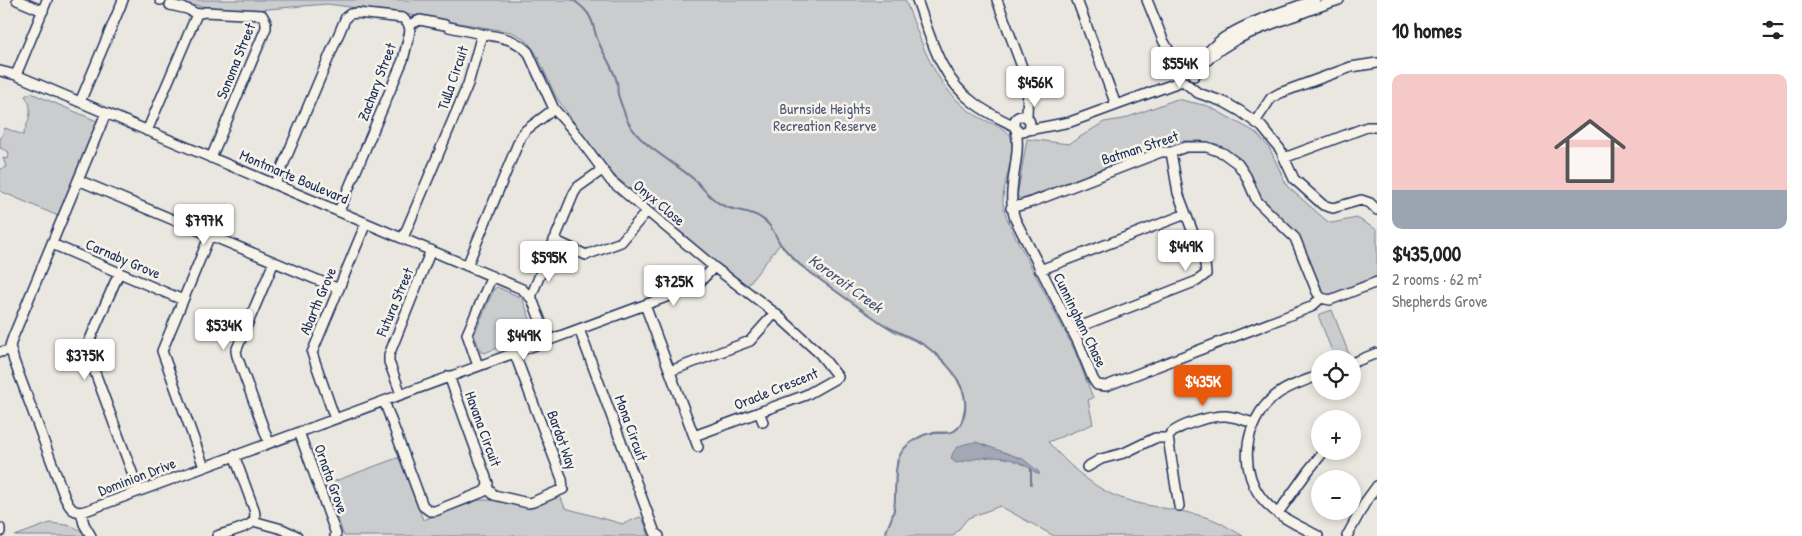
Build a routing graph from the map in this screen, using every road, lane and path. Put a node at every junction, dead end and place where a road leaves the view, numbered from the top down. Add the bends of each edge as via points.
1 (17, 0) edge
2 (47, 0) edge
3 (123, 0) edge
4 (917, 0) edge
5 (997, 0) edge
6 (1077, 0) edge
7 (1147, 0) edge
8 (1315, 0) edge
9 (1339, 0) edge
10 (170, 6) dead end
11 (42, 11) junction
12 (197, 14) junction
13 (409, 25) junction
14 (482, 34) junction
15 (1377, 63) edge
16 (1183, 68) junction
17 (0, 71) edge
18 (16, 75) junction
19 (1188, 79) junction
20 (1162, 88) junction
21 (80, 102) junction
22 (1116, 105) junction
23 (554, 109) junction
24 (106, 113) junction
25 (1021, 121) junction
26 (1255, 122) junction
27 (1049, 125) junction
28 (570, 126) joint
29 (1377, 127) edge
30 (1027, 130) junction
31 (147, 131) junction
32 (1018, 150) junction
33 (1171, 152) junction
34 (211, 158) junction
35 (1284, 158) junction
36 (602, 170) junction
37 (78, 180) junction
38 (275, 184) junction
39 (1011, 208) junction
40 (1377, 210) edge
41 (647, 211) junction
42 (339, 212) junction
43 (1186, 214) junction
44 (366, 222) junction
45 (210, 236) junction
46 (403, 238) junction
47 (554, 240) junction
48 (52, 244) junction
49 (431, 250) junction
50 (274, 262) junction
51 (467, 266) junction
52 (714, 267) junction
53 (1040, 270) junction
54 (119, 272) junction
55 (492, 276) junction
56 (1377, 282) edge
57 (339, 289) junction
58 (744, 290) joint
59 (1321, 298) junction
60 (532, 299) junction
61 (183, 300) junction
62 (645, 305) junction
63 (775, 313) junction
64 (579, 329) junction
65 (1072, 330) junction
66 (548, 340) junction
67 (11, 350) junction
68 (0, 352) edge
69 (514, 352) junction
70 (1377, 353) edge
71 (1361, 359) edge
72 (478, 366) junction
73 (670, 371) junction
74 (449, 376) junction
75 (1311, 379) edge
76 (401, 394) junction
77 (384, 401) junction
78 (759, 412) junction
79 (335, 419) junction
80 (763, 422) dead end
81 (1253, 423) junction
82 (299, 432) junction
83 (694, 436) junction
84 (1168, 438) junction
85 (269, 443) junction
86 (698, 447) dead end
87 (234, 456) junction
88 (1317, 460) edge
89 (204, 467) junction
90 (1087, 467) dead end
91 (1377, 486) edge
92 (487, 488) junction
93 (139, 491) junction
94 (1179, 506) dead end
95 (81, 512) junction
96 (1278, 513) junction
97 (254, 521) junction
98 (0, 528) edge
99 (0, 532) edge
100 (91, 536) edge
101 (217, 536) edge
102 (297, 536) edge
103 (335, 536) edge
104 (659, 536) edge
105 (1318, 536) edge
106 (1347, 536) edge

1 - 11 street
2 - 11 street
3 - 21 street
4 - 25 street via 947,75 967,97 992,114
5 - 25 street via 1028,86
6 - 22 street
7 - 16 street via 1160,34
8 - 16 street via 1224,37 1198,60
9 - 19 street via 1243,35
10 - 12 street
11 - 18 street
12 - 31 street
12 - 34 street, Sonoma Street via 259,14 266,22
13 - 14 street via 420,20
13 - 38 street via 403,18 353,13 346,17
13 - 42 street, Zachary Street via 403,60
14 - 23 street, Tulla Circuit via 508,38 521,45 531,57
14 - 46 street, Tulla Circuit via 468,84
15 - 26 street via 1351,66 1275,95
16 - 19 street via 1192,69
16 - 19 street via 1178,77
16 - 20 street
17 - 18 street, Montmarte Boulevard
18 - 21 street, Montmarte Boulevard
19 - 20 street
19 - 26 street via 1203,95 1224,102
20 - 22 street
21 - 24 street, Montmarte Boulevard
22 - 27 street via 1070,122
23 - 28 street, Tulla Circuit
23 - 51 street via 522,136
24 - 31 street, Montmarte Boulevard
24 - 37 street
25 - 27 street
25 - 30 street via 1021,132
25 - 32 street, Cunningham Chase
26 - 35 street via 1272,138
27 - 30 street
28 - 36 street, Onyx Close
29 - 35 street via 1367,127
30 - 32 street, Cunningham Chase
31 - 34 street, Montmarte Boulevard
32 - 39 street, Cunningham Chase
33 - 39 street, Batman Street via 1162,152
33 - 43 street via 1176,188
33 - 59 street, Batman Street via 1186,146 1207,148 1223,153 1238,164 1257,201 1296,238
34 - 38 street, Montmarte Boulevard
35 - 40 street via 1294,179 1325,207 1361,200
36 - 41 street, Onyx Close
36 - 47 street via 578,187
37 - 45 street
37 - 48 street
38 - 42 street, Montmarte Boulevard
39 - 53 street, Cunningham Chase
41 - 47 street via 621,242 586,256
41 - 52 street, Onyx Close
42 - 44 street, Montmarte Boulevard
43 - 53 street
43 - 65 street via 1205,264 1204,276
44 - 46 street, Montmarte Boulevard
44 - 57 street, Abarth Grove
45 - 50 street
45 - 61 street
46 - 49 street, Montmarte Boulevard
47 - 60 street
48 - 54 street, Carnaby Grove
48 - 67 street via 13,337
49 - 51 street, Montmarte Boulevard
49 - 76 street, Futura Street via 389,355
50 - 57 street
50 - 85 street via 236,351
51 - 55 street, Montmarte Boulevard
52 - 58 street, Onyx Close
52 - 62 street, Dominion Drive via 696,286
53 - 65 street, Cunningham Chase
54 - 61 street, Carnaby Grove
54 - 93 street via 88,344 88,351
55 - 60 street, Montmarte Boulevard via 522,289
55 - 72 street via 467,334
56 - 59 street via 1330,300
57 - 79 street, Abarth Grove via 312,353
58 - 63 street, Oracle Crescent
59 - 65 street, Cunningham Chase via 1311,307 1103,387 1093,380
60 - 66 street
61 - 89 street via 162,354
62 - 64 street, Dominion Drive
62 - 73 street
63 - 73 street via 750,341
63 - 78 street, Oracle Crescent via 820,354 839,380
64 - 66 street, Dominion Drive
64 - 104 street, Mona Circuit via 655,533
66 - 69 street, Dominion Drive
67 - 68 street
67 - 95 street via 65,498 71,509
69 - 72 street, Dominion Drive
69 - 92 street, Bardot Way via 563,489 528,503 494,495
70 - 71 street
72 - 74 street, Dominion Drive
73 - 83 street
74 - 76 street, Dominion Drive
74 - 92 street, Havana Circuit via 488,482
75 - 81 street via 1275,396
76 - 77 street, Dominion Drive
77 - 79 street, Dominion Drive
77 - 92 street, Havana Circuit via 427,510 435,511
78 - 80 street
78 - 83 street, Oracle Crescent
79 - 82 street, Dominion Drive
81 - 84 street via 1233,417 1211,417 1173,431
81 - 96 street via 1247,449 1250,473 1263,500
82 - 85 street, Dominion Drive
82 - 103 street, Ornata Grove
83 - 86 street
84 - 90 street via 1156,438
84 - 94 street
85 - 87 street, Dominion Drive
87 - 89 street, Dominion Drive
87 - 97 street via 254,509
88 - 96 street
89 - 93 street, Dominion Drive
91 - 106 street
93 - 95 street, Dominion Drive
95 - 100 street
96 - 105 street
97 - 101 street
97 - 102 street
98 - 99 street

